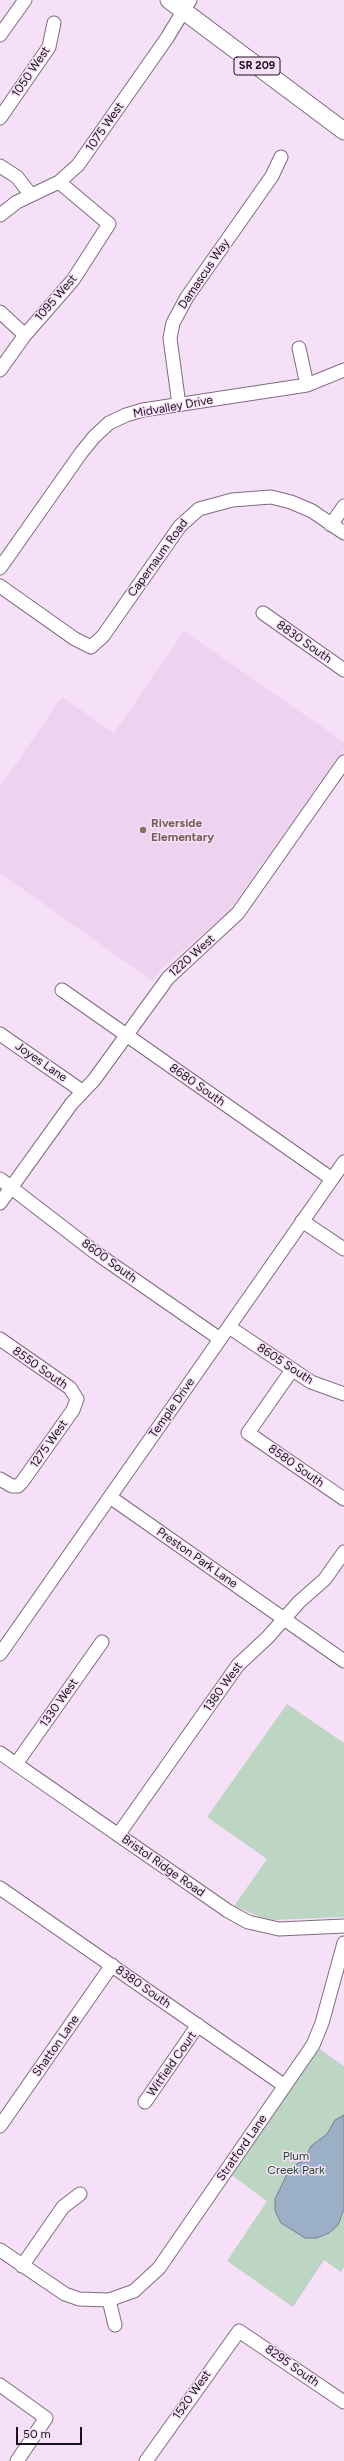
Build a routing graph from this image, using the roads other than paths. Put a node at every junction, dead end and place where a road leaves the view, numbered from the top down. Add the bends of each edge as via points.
1 (25, 0) edge
2 (169, 0) edge
3 (187, 5) edge
4 (54, 23) dead end
5 (0, 35) edge
6 (0, 118) edge
7 (344, 132) edge
8 (281, 157) dead end
9 (0, 166) edge
10 (60, 182) junction
11 (31, 195) junction
12 (0, 216) edge
13 (0, 312) edge
14 (25, 335) junction
15 (299, 348) dead end
16 (0, 370) edge
17 (344, 370) edge
18 (307, 385) junction
19 (179, 405) junction
20 (344, 506) edge
21 (331, 524) junction
22 (344, 533) edge
23 (0, 568) edge
24 (0, 586) edge
25 (263, 613) dead end
26 (344, 670) edge
27 (344, 762) edge
28 (62, 990) dead end
29 (0, 1034) edge
30 (126, 1036) junction
31 (82, 1091) junction
32 (344, 1162) edge
33 (0, 1179) edge
34 (332, 1179) junction
35 (12, 1188) junction
36 (0, 1203) edge
37 (302, 1220) junction
38 (344, 1249) edge
39 (229, 1327) junction
40 (0, 1339) edge
41 (220, 1339) junction
42 (292, 1370) junction
43 (344, 1394) edge
44 (77, 1399) joint
45 (0, 1479) edge
46 (110, 1497) junction
47 (344, 1499) edge
48 (344, 1552) edge
49 (284, 1619) junction
50 (102, 1642) dead end
51 (1, 1650) edge
52 (344, 1661) edge
53 (0, 1753) edge
54 (16, 1764) junction
55 (118, 1835) junction
56 (0, 1888) edge
57 (344, 1926) edge
58 (344, 1943) edge
59 (112, 1965) junction
60 (198, 2025) junction
61 (285, 2086) junction
62 (145, 2102) dead end
63 (0, 2126) edge
64 (80, 2194) dead end
65 (0, 2250) edge
66 (22, 2266) junction
67 (109, 2300) junction
68 (115, 2325) dead end
69 (239, 2331) joint
70 (0, 2385) edge
71 (344, 2402) edge
72 (17, 2461) edge
73 (146, 2461) edge

1 - 5 street
2 - 3 main road, SR 209
3 - 7 main road, SR 209
3 - 10 street, 1075 West via 85,156
4 - 6 street, 1050 West via 49,47
8 - 19 street, Damascus Way via 272,176 187,297 173,324 170,338
9 - 11 street via 17,178
10 - 11 street, 1075 West
10 - 14 street, 1095 West via 109,224 73,280
11 - 12 street, 1075 West via 17,202
13 - 14 street
14 - 16 street, 1095 West
15 - 18 street
17 - 18 street, Midvalley Drive
18 - 19 street, Midvalley Drive
19 - 23 street, Midvalley Drive via 126,415 110,423 94,437
20 - 21 street
21 - 22 street, Capernaum Road
21 - 24 street, Capernaum Road via 305,508 271,497 232,500 199,509 180,526 103,636 91,647 75,639
25 - 26 street, 8830 South
27 - 30 street, 1220 West via 238,913 168,978
28 - 30 street, 8680 South
29 - 31 street, Joyes Lane
30 - 31 street, 1220 West via 94,1080
30 - 34 street, 8680 South
31 - 35 street, 1220 West
32 - 34 street, Temple Drive
33 - 35 street, 8600 South
34 - 37 street, Temple Drive
35 - 36 street, 1220 West
35 - 41 street, 8600 South via 96,1253
37 - 38 street
37 - 39 street, Temple Drive
39 - 41 street, Temple Drive
39 - 42 street, 8605 South
40 - 44 street, 8550 South via 70,1388
41 - 46 street, Temple Drive
42 - 43 street, 8605 South via 311,1382
42 - 47 street, 8580 South via 248,1433
44 - 45 street, 1275 West via 25,1480 18,1486 9,1485
46 - 49 street, Preston Park Lane
46 - 51 street, Temple Drive
48 - 49 street, 1380 West via 325,1579
49 - 52 street, Preston Park Lane
49 - 55 street, 1380 West via 238,1665
50 - 54 street, 1330 West
53 - 54 street, Bristol Ridge Road
54 - 55 street, Bristol Ridge Road
55 - 57 street, Bristol Ridge Road via 248,1922 279,1929
56 - 59 street, 8380 South
58 - 61 street, Stratford Lane via 318,2036
59 - 60 street, 8380 South
59 - 63 street, Shatton Lane
60 - 61 street, 8380 South
60 - 62 street, Witfield Court
61 - 67 street, Stratford Lane via 159,2268 134,2291
64 - 66 street via 63,2208
65 - 66 street
66 - 67 street via 65,2294 80,2299
67 - 68 street
69 - 71 street, 8295 South
69 - 73 street, 1520 West
70 - 72 street via 46,2418

